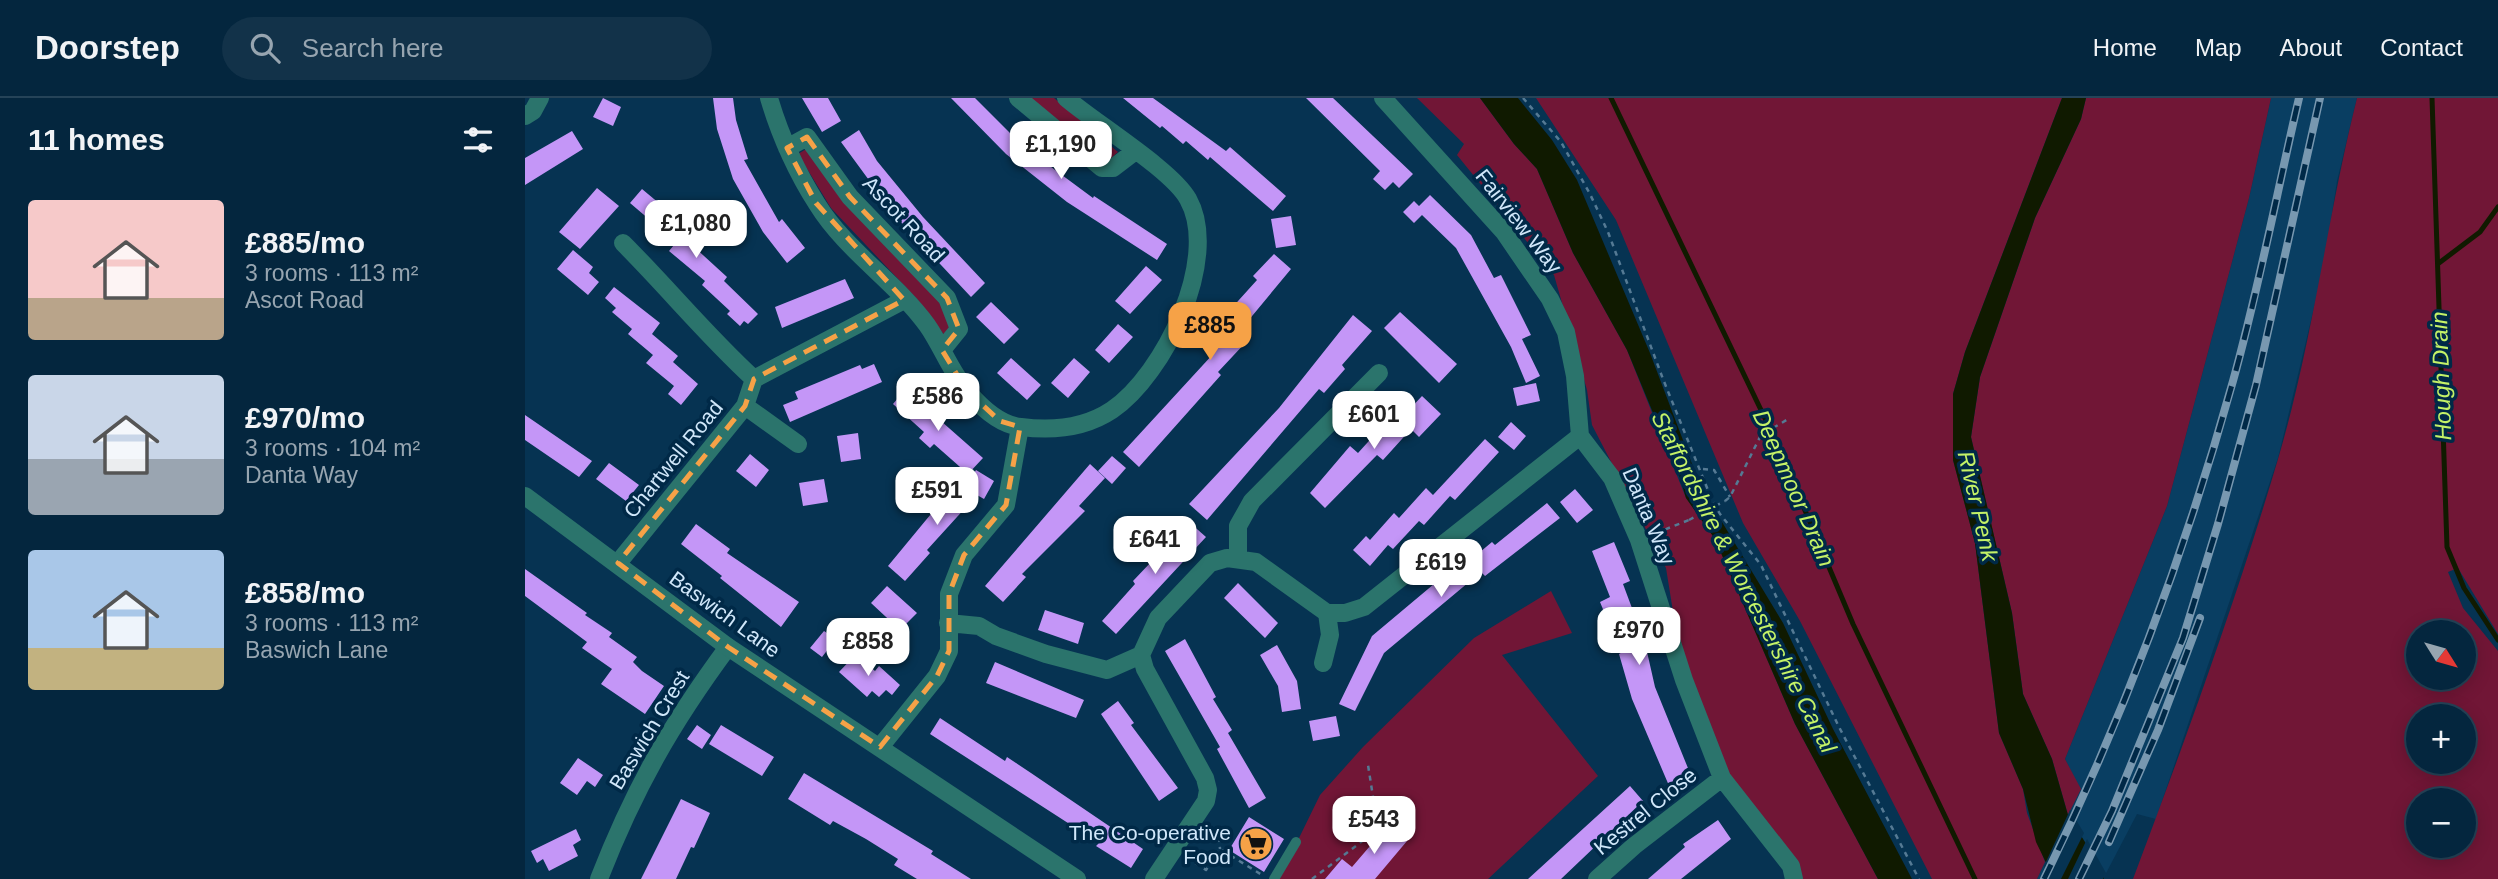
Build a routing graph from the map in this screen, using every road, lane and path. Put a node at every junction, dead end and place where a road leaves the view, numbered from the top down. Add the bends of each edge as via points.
1 (540, 98) edge
2 (769, 98) edge
3 (1018, 98) edge
4 (1066, 98) edge
5 (1383, 98) edge
6 (1523, 98) edge
7 (525, 116) edge
8 (787, 148) junction
9 (1134, 152) junction
10 (622, 243) dead end
11 (904, 300) junction
12 (942, 350) junction
13 (1378, 373) dead end
14 (754, 379) junction
15 (745, 406) junction
16 (1790, 418) dead end
17 (1020, 427) junction
18 (1580, 436) junction
19 (799, 444) dead end
20 (1702, 469) junction
21 (525, 496) edge
22 (1730, 497) junction
23 (1640, 540) junction
24 (1238, 558) junction
25 (618, 564) junction
26 (1327, 613) junction
27 (948, 623) junction
28 (729, 646) junction
29 (1141, 655) junction
30 (1323, 663) dead end
31 (880, 747) junction
32 (1368, 765) dead end
33 (1722, 778) junction
34 (1219, 837) dead end
35 (1296, 842) dead end
36 (1174, 849) junction
37 (1220, 849) junction
38 (599, 879) edge
39 (1077, 879) edge
40 (1154, 879) edge
41 (1268, 879) edge
42 (1274, 879) edge
43 (1312, 879) edge
44 (1597, 879) edge
45 (1794, 879) edge
46 (1919, 879) edge

1 - 7 street
2 - 8 street
3 - 9 street via 1102,168 1114,168
4 - 9 street
5 - 18 street, Fairview Way via 1504,232 1550,299 1566,332
6 - 20 path via 1561,142 1590,194
8 - 11 street via 833,227
8 - 12 street, Ascot Road via 807,137 874,224 947,298 959,329
9 - 17 street via 1167,176 1187,198 1199,229 1196,269 1186,304 1142,380 1113,409 1083,424 1053,429
10 - 14 street via 676,296 707,336
11 - 12 street
11 - 14 street
12 - 17 street via 967,391 1000,421
13 - 24 street via 1252,501 1238,526
14 - 15 street, Chartwell Road
15 - 19 street
15 - 25 street, Chartwell Road
16 - 22 path via 1761,435
17 - 27 street via 1006,505 964,555 949,594
18 - 23 street, Danta Way via 1612,478
18 - 26 street via 1364,607 1345,614
20 - 22 path via 1714,470
20 - 46 path via 1720,514 1761,565
21 - 25 street, Baswich Lane
22 - 23 path, bridge
23 - 33 street, Danta Way via 1683,680
24 - 26 street via 1257,562
24 - 29 street via 1210,564 1158,618
25 - 28 street, Baswich Lane
26 - 30 street via 1330,635
27 - 29 street via 979,626 1046,654 1107,670
27 - 31 street via 949,651 937,676
28 - 31 street, Baswich Lane
28 - 38 street, Baswich Crest via 640,782
29 - 36 street via 1208,790 1206,801
31 - 39 street, Baswich Lane
32 - 43 path via 1377,822 1373,833
33 - 44 street, Kestrel Close
33 - 45 street, Danta Way via 1791,866
34 - 37 path
35 - 42 lane
36 - 37 path via 1206,870
36 - 40 street
37 - 41 path

